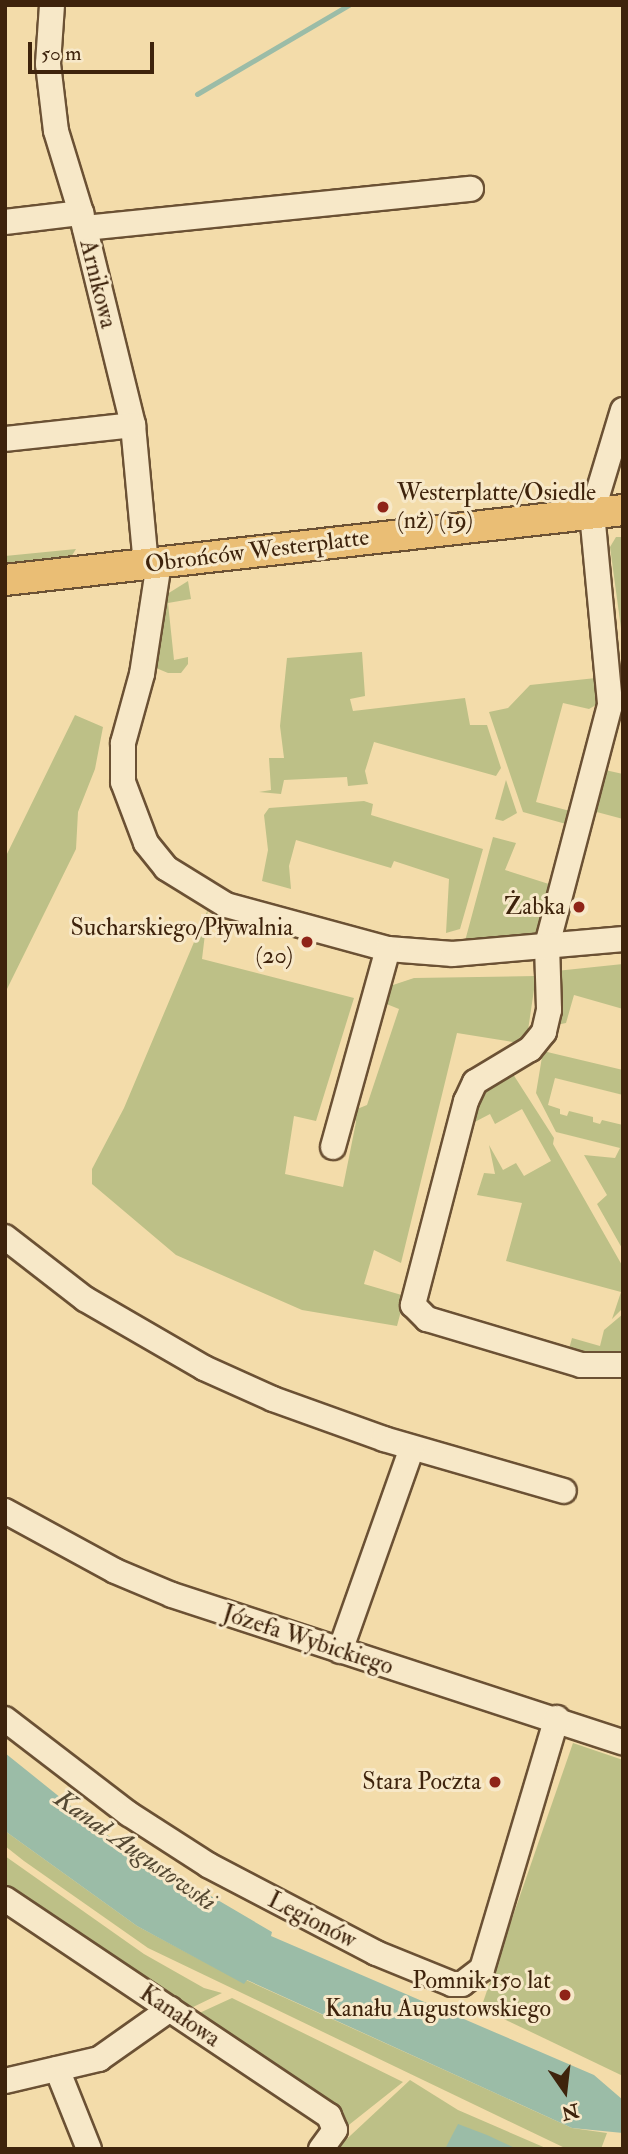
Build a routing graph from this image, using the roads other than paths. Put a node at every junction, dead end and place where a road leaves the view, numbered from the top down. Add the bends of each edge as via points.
1 (52, 5) edge
2 (471, 189) dead end
3 (83, 220) junction
4 (5, 222) edge
5 (622, 416) edge
6 (133, 425) junction
7 (5, 439) edge
8 (623, 510) edge
9 (592, 513) junction
10 (152, 564) junction
11 (5, 580) edge
12 (623, 939) edge
13 (547, 945) junction
14 (388, 948) junction
15 (333, 1147) dead end
16 (5, 1237) edge
17 (623, 1365) edge
18 (412, 1448) junction
19 (564, 1491) dead end
20 (5, 1511) edge
21 (340, 1651) junction
22 (557, 1718) junction
23 (5, 1719) edge
24 (623, 1742) edge
25 (5, 1899) edge
26 (170, 2009) junction
27 (57, 2069) junction
28 (5, 2081) edge
29 (325, 2145) edge
30 (89, 2149) edge

1 - 3 street, Arnikowa via 49,91
2 - 3 street
3 - 4 street
3 - 6 street, Arnikowa
5 - 9 street
6 - 7 street
6 - 10 street, Arnikowa
8 - 9 main road, Obrońców Westerplatte
9 - 10 main road, Obrońców Westerplatte
9 - 13 street via 611,697
10 - 11 main road, Obrońców Westerplatte
10 - 14 street, Arnikowa via 142,674 123,743 123,782 146,843 166,868 226,905
12 - 13 street, Arnikowa
13 - 14 street, Arnikowa via 453,954
13 - 17 street via 549,1010 544,1032 530,1049 475,1082 413,1305 427,1319 581,1365
14 - 15 street
16 - 18 street via 85,1299 204,1368 273,1399
18 - 19 street
18 - 21 street
20 - 21 street, Józefa Wybickiego via 115,1571 172,1595
21 - 22 street, Józefa Wybickiego
22 - 23 street, Legionów via 482,1969 462,1984 452,1984 327,1928 208,1865 129,1814
22 - 24 street, Józefa Wybickiego
25 - 26 street, Kanałowa
26 - 27 street via 99,2059
26 - 29 street, Kanałowa via 329,2116 335,2130
27 - 28 street
27 - 30 street

